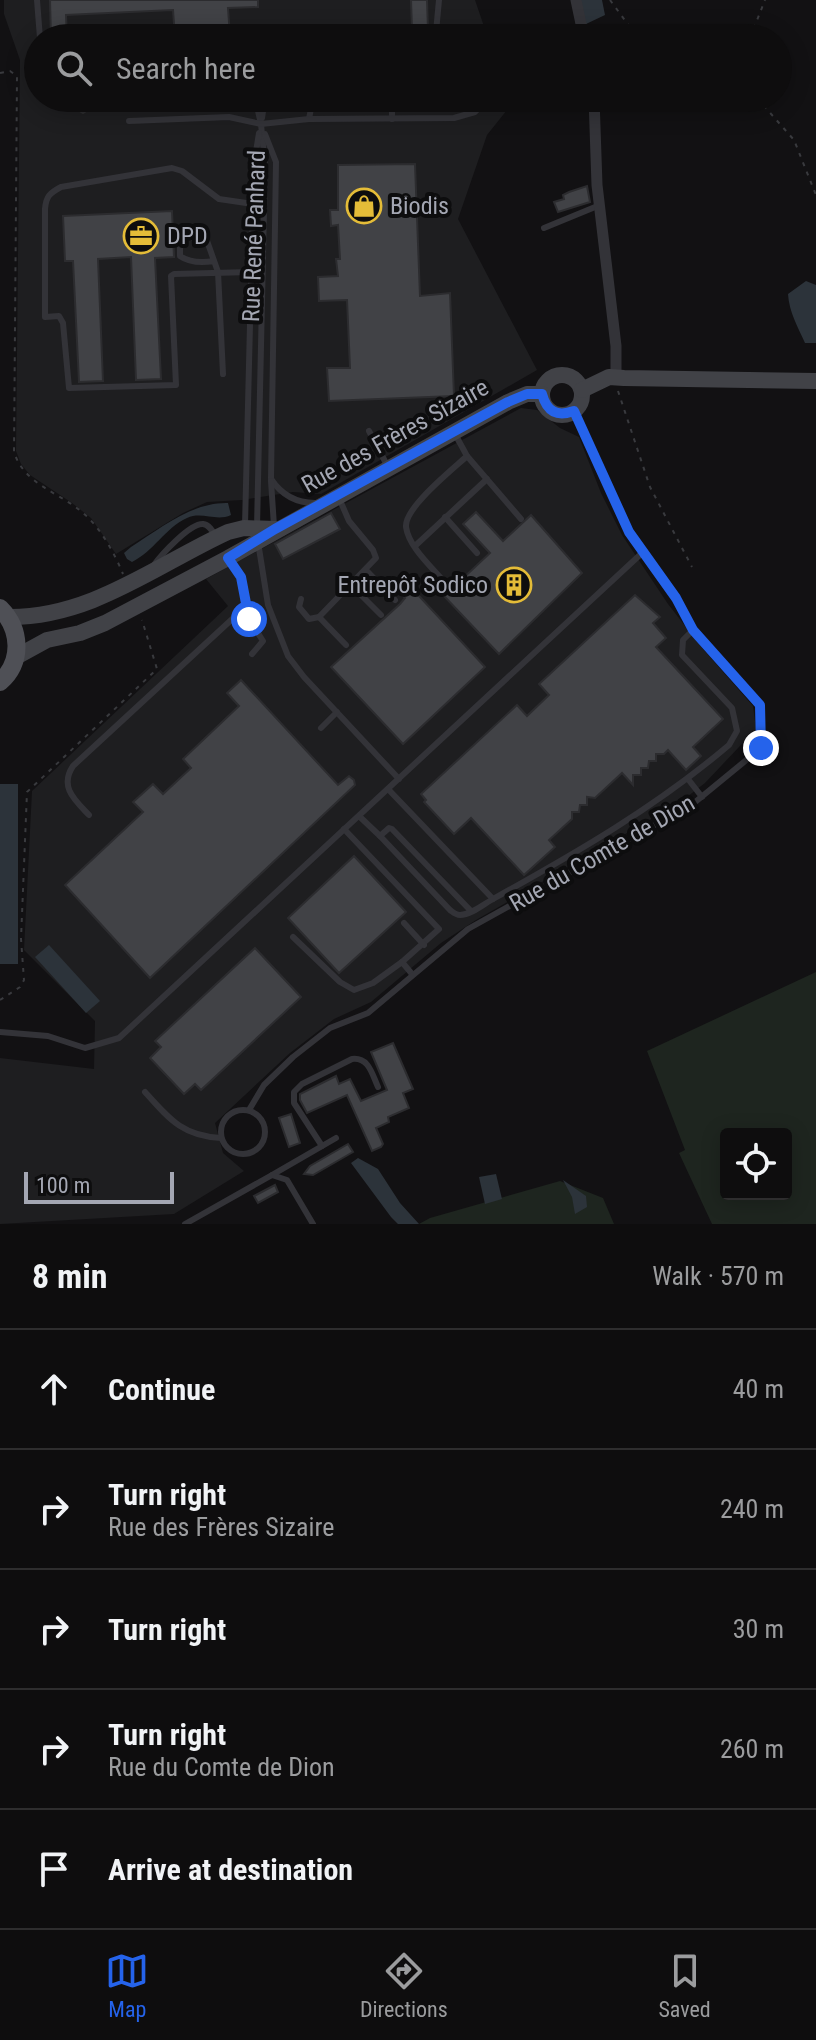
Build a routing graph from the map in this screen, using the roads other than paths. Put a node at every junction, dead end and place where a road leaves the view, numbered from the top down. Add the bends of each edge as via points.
1 (37, 0) edge
2 (439, 0) edge
3 (576, 0) edge
4 (39, 24) edge
5 (437, 24) edge
6 (581, 24) edge
7 (258, 112) edge
8 (263, 112) edge
9 (310, 112) edge
10 (392, 112) edge
11 (474, 112) edge
12 (595, 112) edge
13 (309, 119) junction
14 (392, 119) junction
15 (129, 121) dead end
16 (261, 124) junction
17 (253, 204) junction
18 (600, 205) junction
19 (544, 228) dead end
20 (214, 261) junction
21 (216, 272) junction
22 (251, 272) junction
23 (223, 374) dead end
24 (616, 376) junction
25 (816, 381) edge
26 (582, 390) junction
27 (542, 394) junction
28 (574, 411) junction
29 (369, 431) dead end
30 (453, 432) junction
31 (467, 456) junction
32 (388, 467) junction
33 (271, 479) junction
34 (487, 479) junction
35 (330, 499) junction
36 (445, 517) junction
37 (521, 519) dead end
38 (275, 529) junction
39 (253, 532) junction
40 (216, 537) junction
41 (415, 546) junction
42 (477, 553) dead end
43 (642, 553) junction
44 (228, 558) junction
45 (366, 570) junction
46 (446, 584) dead end
47 (351, 585) junction
48 (301, 599) dead end
49 (395, 600) dead end
50 (245, 604) junction
51 (4, 612) edge
52 (381, 615) dead end
53 (319, 617) junction
54 (693, 630) junction
55 (346, 645) dead end
56 (252, 654) dead end
57 (16, 657) junction
58 (0, 682) edge
59 (337, 712) junction
60 (321, 728) dead end
61 (399, 779) junction
62 (688, 779) junction
63 (388, 789) junction
64 (702, 797) junction
65 (89, 815) dead end
66 (359, 816) junction
67 (622, 824) junction
68 (344, 829) junction
69 (380, 836) junction
70 (630, 839) junction
71 (572, 854) junction
72 (580, 867) junction
73 (524, 882) junction
74 (532, 894) junction
75 (493, 899) junction
76 (471, 911) junction
77 (404, 923) dead end
78 (293, 937) dead end
79 (424, 945) junction
80 (402, 962) junction
81 (412, 974) junction
82 (0, 1032) edge
83 (378, 1087) dead end
84 (145, 1092) dead end
85 (249, 1110) junction
86 (221, 1138) junction
87 (336, 1138) dead end
88 (322, 1146) junction
89 (272, 1175) junction
90 (185, 1224) edge
91 (313, 1224) edge

1 - 4 lane
2 - 5 lane
3 - 6 street
7 - 16 lane
8 - 16 lane
9 - 13 lane
10 - 14 lane
11 - 14 lane
12 - 18 street
13 - 14 lane
13 - 16 lane
15 - 16 lane via 229,117
16 - 17 lane, Rue René Panhard
16 - 33 lane, Rue René Panhard via 276,162
16 - 39 lane via 265,165
17 - 21 lane via 219,199 172,168 50,193 45,209 45,317 59,316 63,323 69,388 176,385 171,276
17 - 22 lane, Rue René Panhard
18 - 19 lane
18 - 24 street
20 - 20 lane via 206,238 180,240 184,259
20 - 21 lane
21 - 22 lane
21 - 23 lane
22 - 39 lane, Rue René Panhard
24 - 25 street
24 - 26 street
26 - 27 street via 577,379 554,375
26 - 28 street
27 - 28 street via 553,413
27 - 30 street, Rue des Frères Sizaire via 517,398
28 - 43 lane, Rue du Comte de Dion
29 - 32 lane
30 - 31 lane
30 - 32 street, Rue des Frères Sizaire
31 - 34 lane
31 - 41 lane via 410,511 406,526
32 - 35 street, Rue des Frères Sizaire
33 - 35 lane via 296,500
33 - 38 lane, Rue René Panhard
34 - 36 lane
34 - 37 lane
35 - 38 street, Rue des Frères Sizaire
35 - 45 lane via 375,553
36 - 41 lane
36 - 42 lane
38 - 39 street
39 - 40 street
39 - 44 street
39 - 59 lane via 282,645
40 - 44 street
40 - 51 street via 92,601 29,616
41 - 46 lane
43 - 54 lane, Rue du Comte de Dion
43 - 61 lane
44 - 50 lane via 241,577
44 - 57 street via 90,630 47,640
45 - 47 lane
45 - 49 lane
47 - 52 lane
47 - 53 lane
48 - 53 lane via 299,607 309,619
50 - 56 lane via 263,641
50 - 65 lane via 73,766 66,786
51 - 57 main road via 14,629
53 - 55 lane
54 - 62 lane via 683,640 682,655 732,708 737,731 729,745
54 - 64 lane, Rue du Comte de Dion via 760,705 761,748
57 - 58 main road
59 - 60 lane
59 - 61 lane
61 - 63 lane
62 - 64 lane
62 - 67 lane
63 - 66 lane
63 - 75 lane
64 - 70 lane, Rue du Comte de Dion
66 - 68 lane
66 - 69 lane
67 - 70 lane
67 - 71 lane
68 - 79 lane via 439,929
68 - 82 lane via 119,1038 85,1048 48,1036
69 - 76 lane via 450,910 457,915
69 - 76 lane via 392,829
70 - 72 lane, Rue du Comte de Dion
71 - 72 lane
71 - 73 lane
72 - 74 lane, Rue du Comte de Dion
73 - 74 lane
73 - 75 lane
74 - 81 lane, Rue du Comte de Dion via 468,929
75 - 76 lane
77 - 79 lane
78 - 80 lane via 354,990
79 - 80 lane
80 - 81 lane
81 - 85 lane, Rue du Comte de Dion via 368,1013 330,1028 293,1057 264,1085
83 - 88 lane via 366,1061 359,1058 294,1092 294,1103
84 - 86 lane via 166,1116 197,1137
85 - 86 lane via 225,1119
85 - 86 lane via 265,1126 259,1147 238,1153
87 - 88 lane
88 - 89 lane
89 - 90 lane
89 - 91 lane via 287,1180

